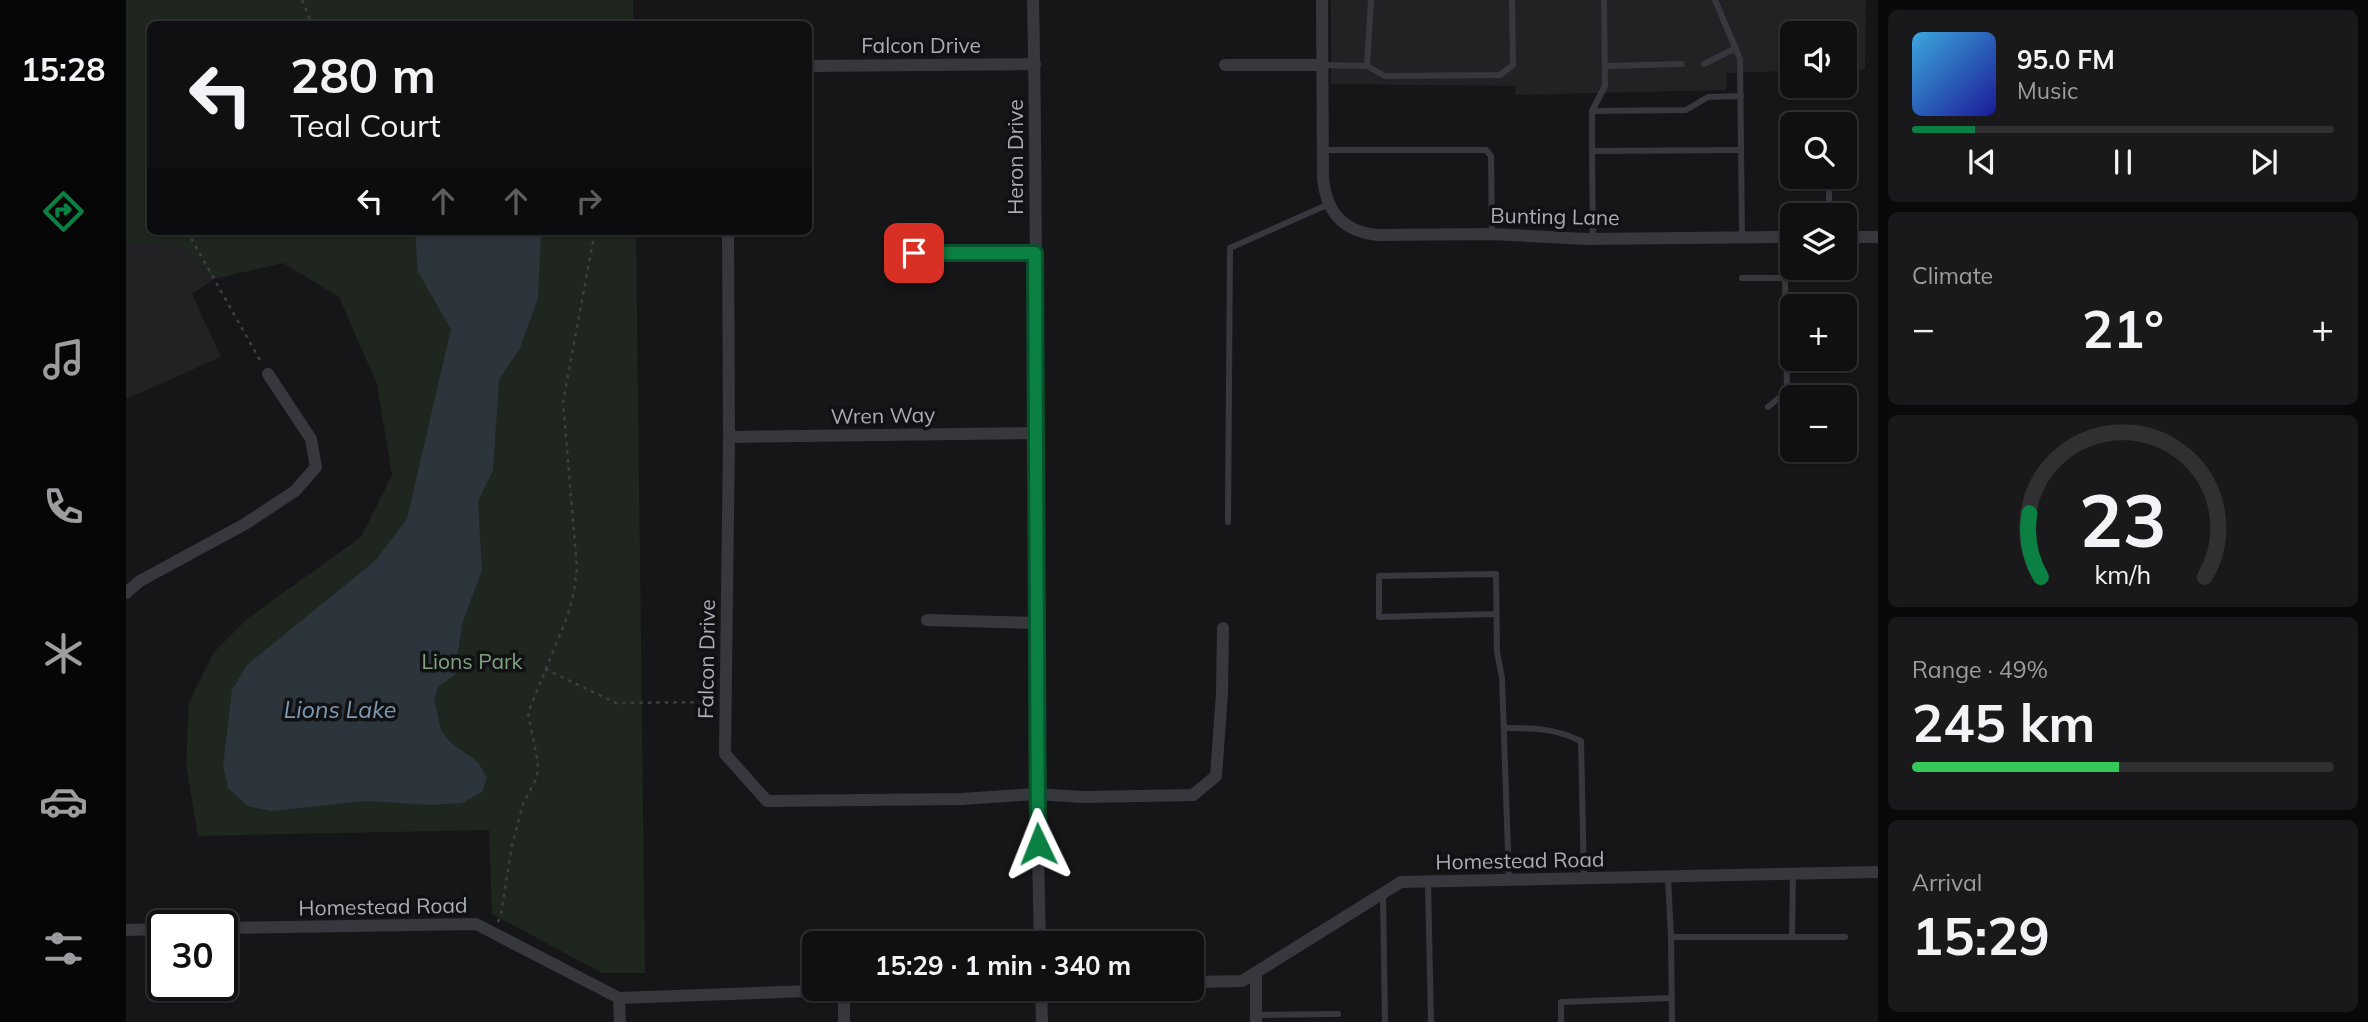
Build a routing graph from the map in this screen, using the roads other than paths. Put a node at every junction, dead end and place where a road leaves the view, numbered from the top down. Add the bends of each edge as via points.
1 (1033, 0) edge
2 (1322, 0) edge
3 (1371, 0) edge
4 (1512, 0) edge
5 (1604, 0) edge
6 (1715, 0) edge
7 (1735, 48) junction
8 (1035, 64) junction
9 (1682, 64) dead end
10 (1704, 64) dead end
11 (1225, 65) dead end
12 (1322, 65) junction
13 (812, 66) edge
14 (1367, 66) junction
15 (1605, 66) junction
16 (1741, 96) junction
17 (1592, 111) junction
18 (1323, 150) junction
19 (1741, 150) junction
20 (1592, 151) junction
21 (1329, 204) junction
22 (1492, 234) junction
23 (728, 235) edge
24 (1780, 237) edge
25 (1857, 237) edge
26 (1878, 237) edge
27 (1593, 238) junction
28 (1742, 238) junction
29 (914, 253) dead end
30 (1035, 253) junction
31 (1742, 278) dead end
32 (268, 374) road end
33 (1768, 407) dead end
34 (1037, 433) junction
35 (729, 438) junction
36 (1228, 522) dead end
37 (126, 593) edge
38 (1496, 614) junction
39 (927, 620) dead end
40 (1038, 623) junction
41 (1223, 628) dead end
42 (1504, 728) junction
43 (1036, 794) junction
44 (1878, 872) edge
45 (1793, 874) junction
46 (1668, 877) junction
47 (1584, 878) junction
48 (1510, 880) junction
49 (1427, 882) junction
50 (1383, 893) junction
51 (238, 928) edge
52 (147, 929) edge
53 (126, 930) edge
54 (1040, 931) edge
55 (1792, 936) junction
56 (1671, 937) junction
57 (1845, 937) dead end
58 (1256, 974) junction
59 (1204, 982) edge
60 (802, 991) edge
61 (619, 998) junction
62 (1672, 998) junction
63 (845, 1001) edge
64 (1041, 1001) edge
65 (1338, 1014) dead end
66 (1256, 1019) edge
67 (620, 1022) edge
68 (844, 1022) edge
69 (1042, 1022) edge
70 (1385, 1022) edge
71 (1430, 1022) edge
72 (1561, 1022) edge
73 (1672, 1022) edge

1 - 8 street, Heron Drive
2 - 12 street
3 - 14 lane
4 - 14 lane via 1513,65 1500,75 1385,76
5 - 15 lane
6 - 7 lane
7 - 10 lane
7 - 16 lane via 1740,59
8 - 13 street, Falcon Drive
8 - 30 street, Heron Drive
9 - 15 lane
11 - 12 street
12 - 14 lane
12 - 18 street
15 - 17 lane via 1605,86
16 - 17 lane via 1708,97 1686,110
16 - 19 lane
17 - 20 lane
18 - 21 street
18 - 22 lane via 1486,150 1491,156
19 - 20 lane
19 - 28 lane
20 - 27 lane
21 - 22 street, Bunting Lane via 1342,222 1362,233
21 - 36 lane via 1230,248
22 - 27 street, Bunting Lane
23 - 35 street, Falcon Drive
24 - 28 street, Bunting Lane
25 - 26 street
27 - 28 street, Bunting Lane
29 - 30 street
30 - 34 street, Heron Drive
31 - 33 lane via 1785,278 1787,391
32 - 37 street via 311,439 316,467 295,491
34 - 35 street, Wren Way
34 - 40 street, Heron Drive
35 - 43 street, Falcon Drive via 725,754 767,801
38 - 38 lane via 1496,574 1379,576 1380,617
38 - 42 lane
39 - 40 street
40 - 43 street, Heron Drive
41 - 43 street, Falcon Drive via 1216,776 1193,795
42 - 47 lane via 1543,728 1581,741
42 - 48 lane
43 - 54 street, Heron Drive
44 - 45 street, Homestead Road
45 - 46 street, Homestead Road
45 - 55 lane
46 - 47 street, Homestead Road
46 - 56 lane
47 - 48 street, Homestead Road
48 - 49 street, Homestead Road
49 - 50 street, Homestead Road via 1401,882
49 - 71 lane
50 - 58 street, Homestead Road
50 - 70 lane
51 - 61 street, Homestead Road via 476,924
52 - 53 street
55 - 56 lane
55 - 57 lane
56 - 62 lane
58 - 59 street, Homestead Road via 1242,981
58 - 66 street
60 - 61 street, Homestead Road
61 - 67 street
62 - 72 lane via 1561,1002
62 - 73 lane
63 - 68 street
64 - 69 street
65 - 66 lane

